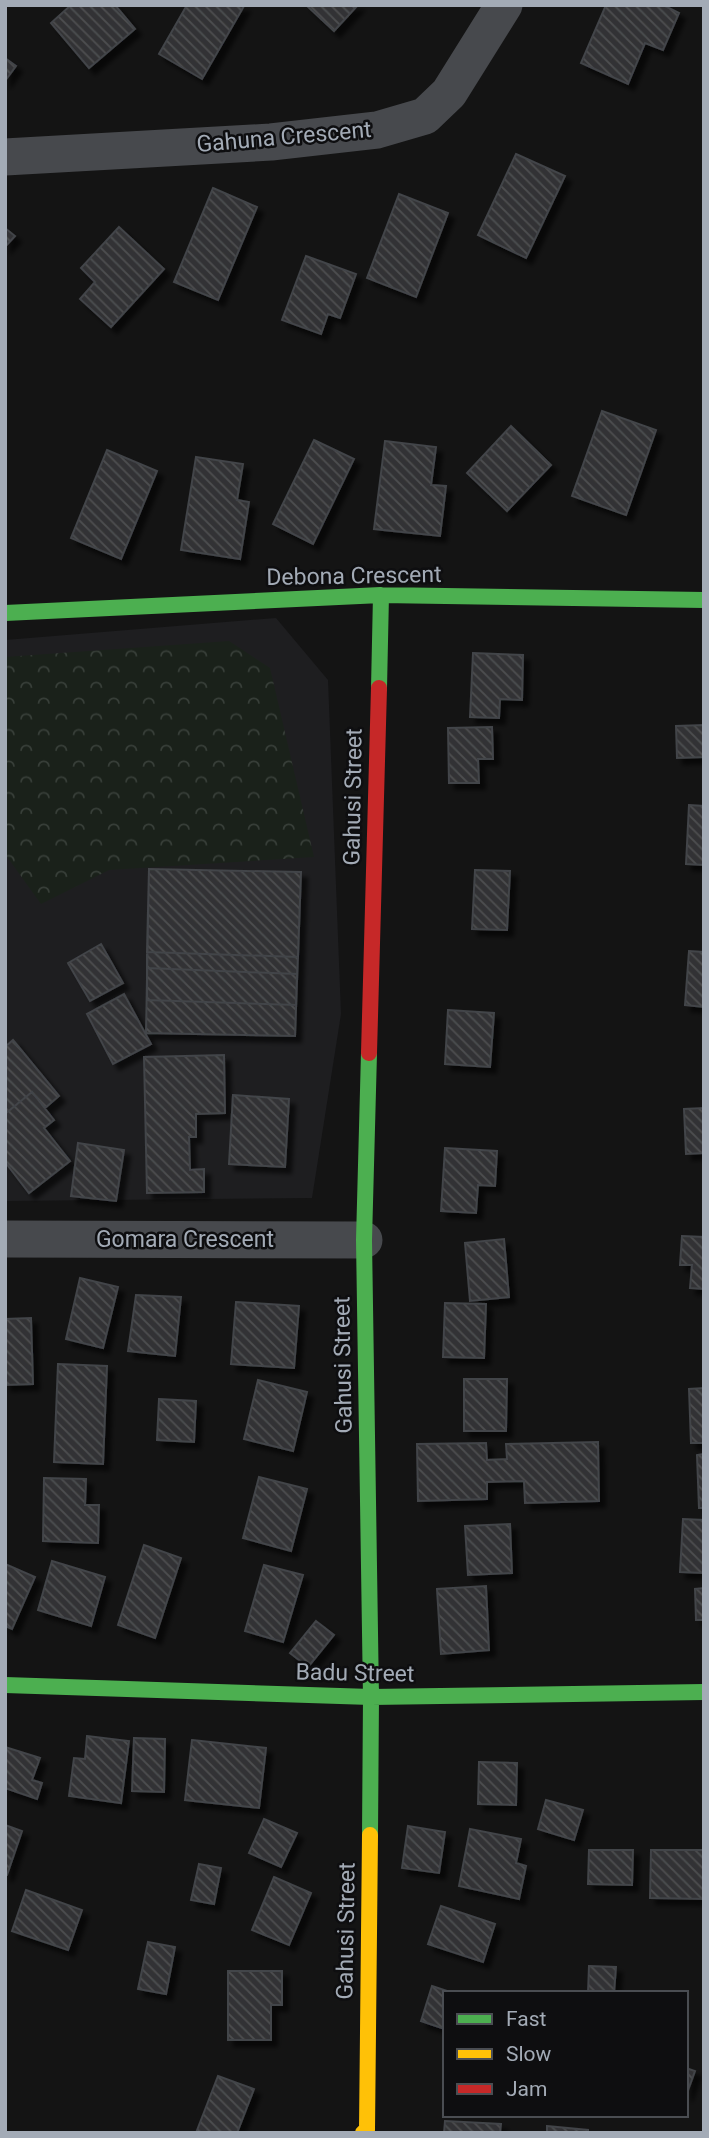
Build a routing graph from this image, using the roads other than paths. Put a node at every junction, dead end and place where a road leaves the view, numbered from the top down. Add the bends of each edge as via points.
1 (504, 5) edge
2 (5, 157) edge
3 (381, 595) junction
4 (704, 600) edge
5 (5, 613) edge
6 (5, 1239) edge
7 (364, 1240) junction
8 (5, 1685) edge
9 (704, 1692) edge
10 (371, 1697) junction
11 (363, 2133) edge

1 - 2 street, Gahuna Crescent via 449,93 425,116 377,130 271,142
3 - 4 street, Debona Crescent
3 - 5 street, Debona Crescent
3 - 7 street, Gahusi Street
6 - 7 street, Gomara Crescent
7 - 10 street, Gahusi Street
8 - 10 street, Badu Street
9 - 10 street, Badu Street
10 - 11 street, Gahusi Street via 367,2130

